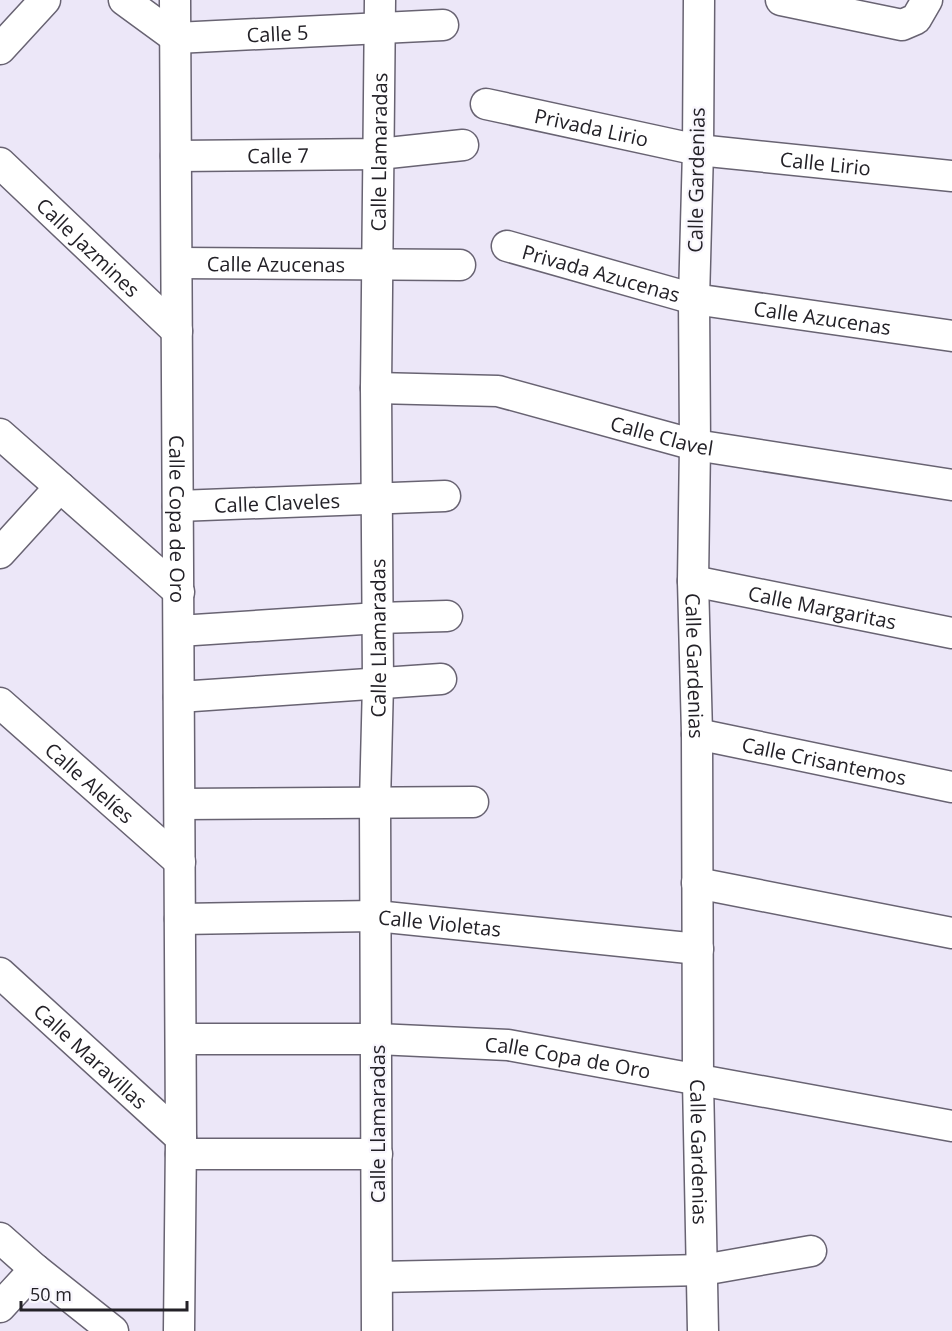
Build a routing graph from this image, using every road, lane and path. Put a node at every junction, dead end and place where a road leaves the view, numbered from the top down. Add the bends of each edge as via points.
1 (45, 0) edge
2 (124, 0) edge
3 (176, 0) edge
4 (380, 0) edge
5 (699, 0) edge
6 (782, 0) edge
7 (927, 0) edge
8 (443, 25) dead end
9 (380, 30) junction
10 (176, 38) junction
11 (0, 49) edge
12 (486, 104) dead end
13 (463, 145) dead end
14 (698, 150) junction
15 (379, 154) junction
16 (176, 156) junction
17 (0, 163) edge
18 (952, 176) edge
19 (507, 246) dead end
20 (177, 263) junction
21 (460, 265) dead end
22 (376, 266) junction
23 (694, 299) junction
24 (177, 331) junction
25 (952, 336) edge
26 (376, 388) junction
27 (0, 434) edge
28 (695, 445) junction
29 (952, 485) edge
30 (60, 488) junction
31 (445, 496) dead end
32 (377, 499) junction
33 (178, 506) junction
34 (0, 553) edge
35 (693, 581) junction
36 (178, 592) junction
37 (447, 616) dead end
38 (378, 618) junction
39 (179, 631) junction
40 (952, 633) edge
41 (441, 679) dead end
42 (378, 683) junction
43 (179, 697) junction
44 (0, 703) edge
45 (697, 734) junction
46 (952, 787) edge
47 (473, 801) dead end
48 (375, 803) junction
49 (180, 804) junction
50 (180, 862) junction
51 (697, 883) junction
52 (376, 916) junction
53 (180, 920) junction
54 (952, 933) edge
55 (698, 949) junction
56 (0, 973) edge
57 (181, 1039) junction
58 (377, 1039) junction
59 (698, 1081) junction
60 (952, 1126) edge
61 (181, 1146) junction
62 (377, 1154) junction
63 (0, 1238) edge
64 (811, 1251) dead end
65 (35, 1269) junction
66 (703, 1270) junction
67 (378, 1277) junction
68 (0, 1306) edge
69 (113, 1331) edge
70 (179, 1331) edge
71 (377, 1331) edge
72 (703, 1331) edge

1 - 11 street
2 - 10 street
3 - 10 street, Calle Copa de Oro
4 - 9 street, Calle Llamaradas
5 - 14 street, Calle Gardenias
6 - 7 street via 902,25 916,19
8 - 9 street
9 - 10 street, Calle 5
9 - 15 street, Calle Llamaradas
10 - 16 street, Calle Copa de Oro
12 - 14 street, Privada Lirio
13 - 15 street, Calle 7
14 - 18 street, Calle Lirio
14 - 23 street, Calle Gardenias
15 - 16 street, Calle 7
15 - 22 street, Calle Llamaradas
16 - 20 street, Calle Copa de Oro
17 - 24 street, Calle Jazmines
19 - 23 street, Privada Azucenas
20 - 22 street, Calle Azucenas
20 - 24 street, Calle Copa de Oro
21 - 22 street
22 - 26 street, Calle Llamaradas
23 - 25 street, Calle Azucenas
23 - 28 street, Calle Gardenias
24 - 33 street, Calle Copa de Oro
26 - 28 street, Calle Clavel via 498,391
26 - 32 street, Calle Llamaradas
27 - 30 street
28 - 29 street, Calle Clavel
28 - 35 street, Calle Gardenias
30 - 34 street
30 - 36 street
31 - 32 street, Calle Claveles
32 - 33 street, Calle Claveles
32 - 38 street, Calle Llamaradas
33 - 36 street, Calle Copa de Oro
35 - 40 street, Calle Margaritas
35 - 45 street, Calle Gardenias
36 - 39 street, Calle Copa de Oro
37 - 38 street
38 - 39 street
38 - 42 street, Calle Llamaradas
39 - 43 street, Calle Copa de Oro
41 - 42 street
42 - 43 street
42 - 48 street, Calle Llamaradas
43 - 49 street, Calle Copa de Oro
44 - 50 street, Calle Alelíes
45 - 46 street, Calle Crisantemos
45 - 51 street, Calle Gardenias
47 - 48 street
48 - 49 street
48 - 52 street, Calle Llamaradas
49 - 50 street, Calle Copa de Oro
50 - 53 street, Calle Copa de Oro
51 - 54 street
51 - 55 street, Calle Gardenias
52 - 53 street, Calle Violetas
52 - 55 street, Calle Violetas
52 - 58 street, Calle Llamaradas
53 - 57 street, Calle Copa de Oro
55 - 59 street, Calle Gardenias
56 - 61 street, Calle Maravillas
57 - 58 street, Calle Copa de Oro
57 - 61 street, Calle Copa de Oro
58 - 59 street, Calle Copa de Oro via 508,1045
58 - 62 street, Calle Llamaradas
59 - 60 street, Calle Copa de Oro
59 - 66 street, Calle Gardenias
61 - 62 street
61 - 70 street, Calle Copa de Oro
62 - 67 street, Calle Llamaradas
63 - 65 street
64 - 66 street
65 - 68 street
65 - 69 street
66 - 67 street
66 - 72 street, Calle Gardenias
67 - 71 street, Calle Llamaradas

